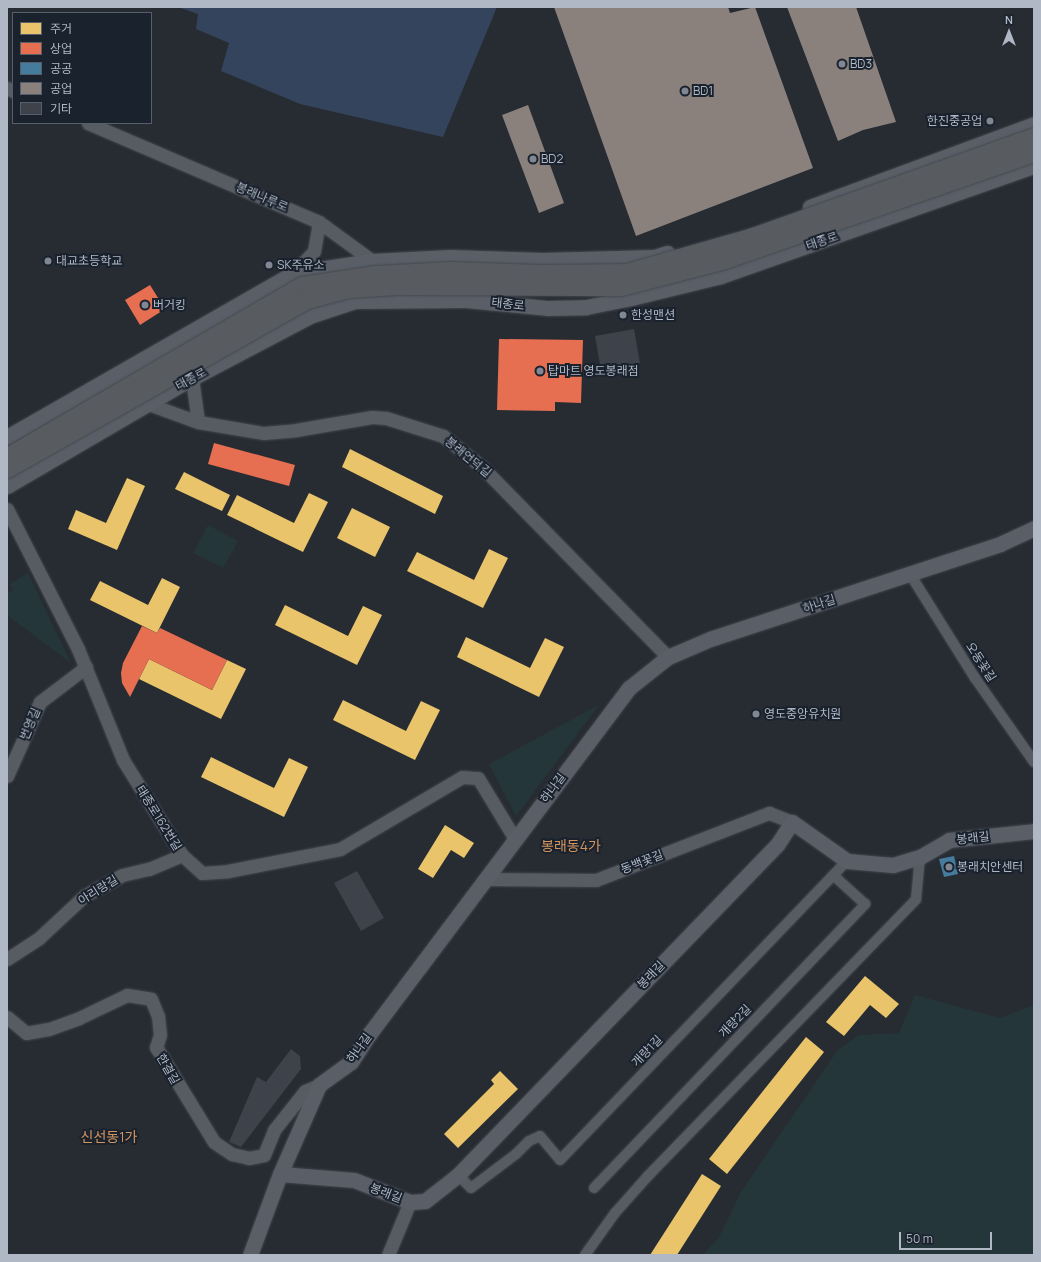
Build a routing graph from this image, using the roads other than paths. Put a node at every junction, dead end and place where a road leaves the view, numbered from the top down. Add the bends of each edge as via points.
1 (90, 124) edge
2 (1034, 124) edge
3 (1034, 136) edge
4 (1034, 153) edge
5 (1034, 166) edge
6 (319, 222) junction
7 (372, 261) junction
8 (293, 273) junction
9 (419, 298) junction
10 (192, 378) junction
11 (107, 380) junction
12 (146, 405) junction
13 (198, 422) junction
14 (7, 437) edge
15 (7, 456) edge
16 (7, 469) edge
17 (7, 486) edge
18 (7, 509) edge
19 (1034, 528) edge
20 (910, 574) junction
21 (668, 657) junction
22 (86, 667) junction
23 (1034, 762) edge
24 (7, 776) edge
25 (792, 822) junction
26 (1034, 831) edge
27 (515, 839) junction
28 (182, 855) junction
29 (920, 857) junction
30 (847, 861) junction
31 (834, 875) junction
32 (485, 879) junction
33 (7, 958) edge
34 (7, 1017) edge
35 (319, 1085) junction
36 (280, 1174) junction
37 (458, 1175) junction
38 (594, 1188) dead end
39 (410, 1202) junction
40 (250, 1255) edge
41 (388, 1255) edge
42 (585, 1255) edge

1 - 6 street, 봉래나루로
2 - 7 main road via 752,228 655,257 542,260 450,257
3 - 15 highway, bridge via 753,236 626,272 450,270 375,274 302,285
4 - 16 highway, bridge via 722,261 622,287 397,286 349,289 307,300
5 - 9 main road, 태종로 via 721,276 631,298 586,307 547,308
6 - 7 street, 봉래나루로
6 - 8 street via 314,251
7 - 8 main road
7 - 9 street, 봉래나루로
8 - 11 main road
9 - 10 main road, 태종로 via 355,301 310,316
10 - 12 main road, 태종로
10 - 13 street
11 - 12 street, 봉래언덕길
11 - 14 main road
12 - 13 street, 봉래언덕길
12 - 17 main road, 태종로
13 - 21 street, 봉래언덕길 via 264,433 365,418 386,418 443,436 482,467
18 - 22 street, 태종로162번길
19 - 20 main road, 하나길 via 1000,544
20 - 21 main road, 하나길 via 710,640
20 - 23 street, 오동꽃길 via 975,678
21 - 27 main road, 하나길 via 629,688
22 - 24 street, 번영길 via 40,702
22 - 28 street, 태종로162번길 via 123,760
25 - 30 main road
25 - 32 street, 동백꽃길 via 769,813 596,880
25 - 37 main road, 봉래길 via 777,845
26 - 29 main road, 봉래길 via 949,840
27 - 28 street, 태종로162번길 via 478,778 462,777 340,849 228,871 202,873
27 - 32 main road, 하나길
28 - 33 street, 아리랑길 via 149,869 122,875 84,896 39,938
29 - 30 main road, 봉래길 via 893,865
29 - 42 street via 916,899 648,1176 615,1213
30 - 31 street, 개량1길
31 - 37 street, 개량1길 via 560,1160 540,1136 529,1141 471,1188
31 - 38 street, 개량2길 via 865,904
32 - 35 main road, 하나길 via 351,1062
34 - 35 street, 한결길 via 26,1033 49,1029 79,1018 126,995 151,999 158,1016 160,1034 156,1047 214,1142 232,1154 249,1158 264,1155 274,1130 305,1091
35 - 36 main road
36 - 39 main road, 봉래길 via 354,1180
36 - 40 main road
37 - 39 main road, 봉래길 via 425,1201
39 - 41 street

